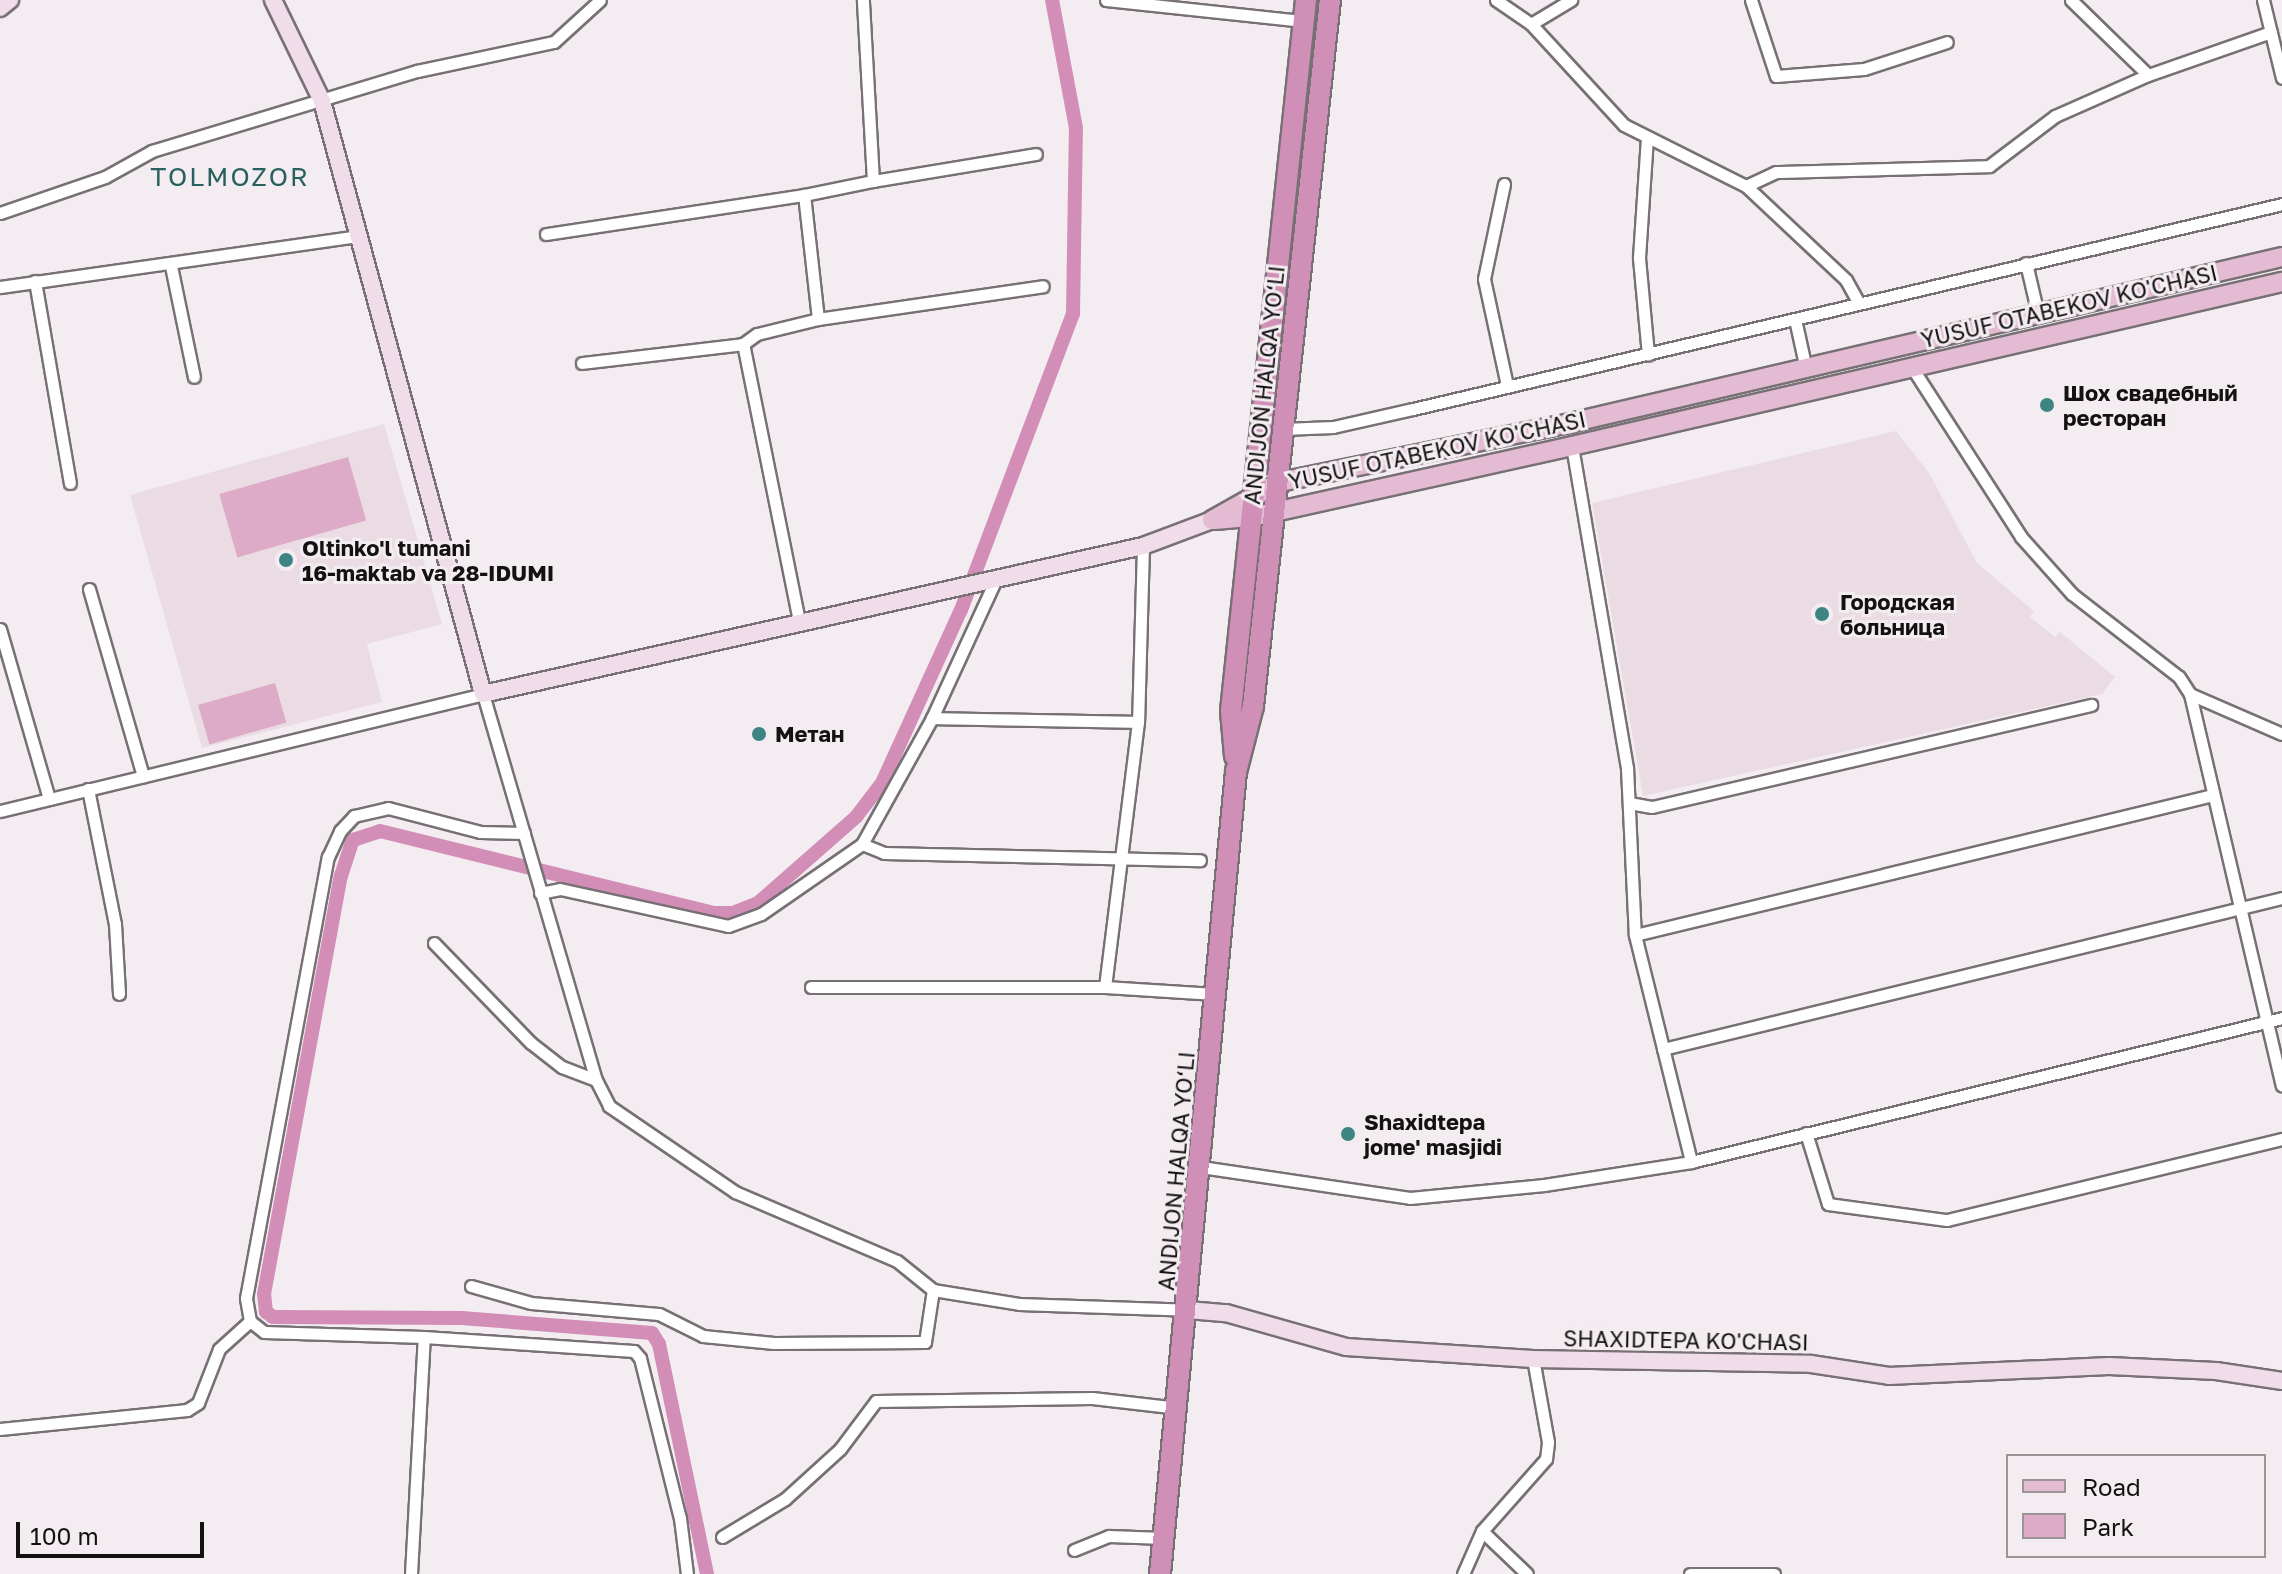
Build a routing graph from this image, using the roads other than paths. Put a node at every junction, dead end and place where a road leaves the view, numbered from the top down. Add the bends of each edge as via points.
1 (10, 0) edge
2 (273, 0) edge
3 (600, 0) edge
4 (863, 0) edge
5 (1106, 0) edge
6 (1306, 0) edge
7 (1330, 0) edge
8 (1496, 0) edge
9 (1571, 0) edge
10 (1751, 0) edge
11 (2071, 0) edge
12 (2263, 0) edge
13 (0, 8) edge
14 (1304, 21) junction
15 (1531, 24) junction
16 (2271, 32) junction
17 (1947, 42) dead end
18 (2148, 75) junction
19 (2282, 78) edge
20 (322, 101) junction
21 (1647, 137) junction
22 (1036, 154) dead end
23 (873, 181) junction
24 (1504, 184) dead end
25 (1746, 186) junction
26 (804, 195) junction
27 (2282, 204) edge
28 (0, 213) edge
29 (546, 234) dead end
30 (357, 236) junction
31 (2282, 257) edge
32 (2026, 263) junction
33 (171, 266) junction
34 (35, 281) junction
35 (2282, 282) edge
36 (1043, 286) dead end
37 (0, 287) edge
38 (1859, 303) junction
39 (2038, 314) junction
40 (818, 319) junction
41 (1795, 319) junction
42 (743, 344) junction
43 (1648, 355) junction
44 (582, 363) dead end
45 (1911, 366) junction
46 (1806, 369) junction
47 (194, 377) dead end
48 (1507, 385) junction
49 (1283, 429) junction
50 (1572, 446) junction
51 (1280, 482) junction
52 (70, 483) dead end
53 (1255, 492) junction
54 (1276, 510) junction
55 (1252, 517) junction
56 (1212, 520) junction
57 (1143, 546) junction
58 (993, 578) junction
59 (89, 589) dead end
60 (799, 621) junction
61 (0, 629) edge
62 (483, 694) junction
63 (2190, 694) junction
64 (2091, 705) dead end
65 (932, 718) junction
66 (1138, 722) junction
67 (2282, 734) edge
68 (1236, 772) junction
69 (143, 776) junction
70 (88, 789) junction
71 (2213, 795) junction
72 (49, 799) junction
73 (1629, 803) junction
74 (0, 811) edge
75 (526, 838) junction
76 (862, 844) junction
77 (1123, 855) junction
78 (1200, 860) dead end
79 (539, 888) junction
80 (2282, 898) edge
81 (2240, 908) junction
82 (1635, 935) junction
83 (434, 943) dead end
84 (811, 987) dead end
85 (1105, 987) junction
86 (119, 994) dead end
87 (1215, 994) junction
88 (2282, 1018) edge
89 (2267, 1022) junction
90 (1663, 1049) junction
91 (596, 1080) junction
92 (2282, 1085) edge
93 (1806, 1133) junction
94 (2282, 1139) edge
95 (1691, 1162) junction
96 (1201, 1167) junction
97 (471, 1286) dead end
98 (933, 1290) junction
99 (1188, 1310) junction
100 (250, 1321) junction
101 (424, 1337) junction
102 (1533, 1359) junction
103 (2282, 1381) edge
104 (1178, 1408) junction
105 (0, 1429) edge
106 (1482, 1531) junction
107 (722, 1537) dead end
108 (1164, 1538) junction
109 (1074, 1550) dead end
110 (411, 1574) edge
111 (687, 1574) edge
112 (1160, 1574) edge
113 (1463, 1574) edge
114 (1527, 1574) edge
115 (1690, 1574) edge
116 (1774, 1574) edge

1 - 13 street
2 - 20 street
3 - 20 street via 554,42 417,71
4 - 23 street
5 - 14 street
6 - 14 highway, ANDIJON HALQA YO‘LI
7 - 49 highway, ANDIJON HALQA YO‘LI
8 - 15 street
9 - 15 street
10 - 17 street via 1776,76 1864,69
11 - 18 street
12 - 16 street
14 - 53 highway, ANDIJON HALQA YO‘LI
15 - 21 street via 1611,113
16 - 18 street
16 - 19 street
18 - 25 street via 2055,116 1989,166 1776,172
20 - 28 street via 152,151 105,177
20 - 30 street
21 - 25 street
21 - 43 street via 1639,258
22 - 23 street
23 - 26 street
24 - 48 street via 1484,279
25 - 38 street via 1846,280
26 - 29 street
26 - 40 street
27 - 32 street
30 - 33 street
30 - 62 street
31 - 39 main road, YUSUF OTABEKOV KO'CHASI
32 - 38 street
32 - 39 street
33 - 34 street
33 - 47 street
34 - 37 street
34 - 52 street
35 - 45 main road, YUSUF OTABEKOV KO'CHASI
36 - 40 street
38 - 41 street
39 - 46 main road, YUSUF OTABEKOV KO'CHASI
40 - 42 street via 757,334
41 - 43 street
41 - 46 street
42 - 44 street
42 - 60 street
43 - 48 street
45 - 50 main road, YUSUF OTABEKOV KO'CHASI
45 - 63 street via 2021,537 2072,594 2179,677
46 - 51 main road, YUSUF OTABEKOV KO'CHASI
48 - 49 street via 1333,427
49 - 51 highway, ANDIJON HALQA YO‘LI
50 - 54 main road, YUSUF OTABEKOV KO'CHASI
50 - 73 street
51 - 53 main road, YUSUF OTABEKOV KO'CHASI
51 - 54 highway, ANDIJON HALQA YO‘LI
53 - 55 highway, ANDIJON HALQA YO‘LI
53 - 56 main road, YUSUF OTABEKOV KO'CHASI
54 - 55 main road, YUSUF OTABEKOV KO'CHASI
54 - 68 highway, ANDIJON HALQA YO‘LI via 1253,706
55 - 56 main road, YUSUF OTABEKOV KO'CHASI
55 - 68 highway, ANDIJON HALQA YO‘LI via 1231,711
56 - 57 street
57 - 58 street
57 - 66 street
58 - 60 street
58 - 65 street
59 - 69 street
60 - 62 street
61 - 72 street
62 - 69 street
62 - 75 street
63 - 67 street
63 - 71 street
64 - 73 street via 1652,807
65 - 66 street
65 - 76 street
66 - 77 street
68 - 87 highway, ANDIJON HALQA YO‘LI
69 - 70 street
70 - 72 street
70 - 86 street via 115,924
71 - 81 street
71 - 82 street
72 - 74 street
73 - 82 street
75 - 79 street
75 - 100 street via 388,808 354,816 340,831 328,857 246,1298
76 - 77 street via 884,853
76 - 79 street via 761,914 728,926
77 - 78 street
77 - 85 street
79 - 91 street
80 - 81 street
81 - 89 street
81 - 90 street
82 - 90 street
83 - 91 street via 531,1043 562,1067
84 - 85 street
85 - 87 street
87 - 96 highway, ANDIJON HALQA YO‘LI
88 - 89 street
89 - 92 street
89 - 93 street
90 - 95 street
91 - 98 street via 609,1106 735,1192 897,1261
93 - 94 street via 1828,1204 1947,1220
93 - 95 street
95 - 96 street via 1544,1185 1410,1198
96 - 99 highway, ANDIJON HALQA YO‘LI
97 - 98 street via 531,1303 659,1314 703,1336 774,1343 925,1342
98 - 99 street via 1019,1304
99 - 102 street, SHAXIDTEPA KO'CHASI via 1226,1313 1346,1347
99 - 104 highway, ANDIJON HALQA YO‘LI
100 - 101 street via 264,1332
100 - 105 street via 219,1349 198,1403 187,1410
101 - 110 street
101 - 111 street via 634,1351 680,1518
102 - 103 street, SHAXIDTEPA KO'CHASI via 1782,1362 1889,1376 2109,1366 2216,1371
102 - 106 street via 1548,1442 1546,1459
104 - 107 street via 1092,1398 876,1401 840,1449 785,1499
104 - 108 highway, ANDIJON HALQA YO‘LI
106 - 113 street
106 - 114 street
108 - 109 street via 1109,1536
108 - 112 highway, ANDIJON HALQA YO‘LI
115 - 116 street

